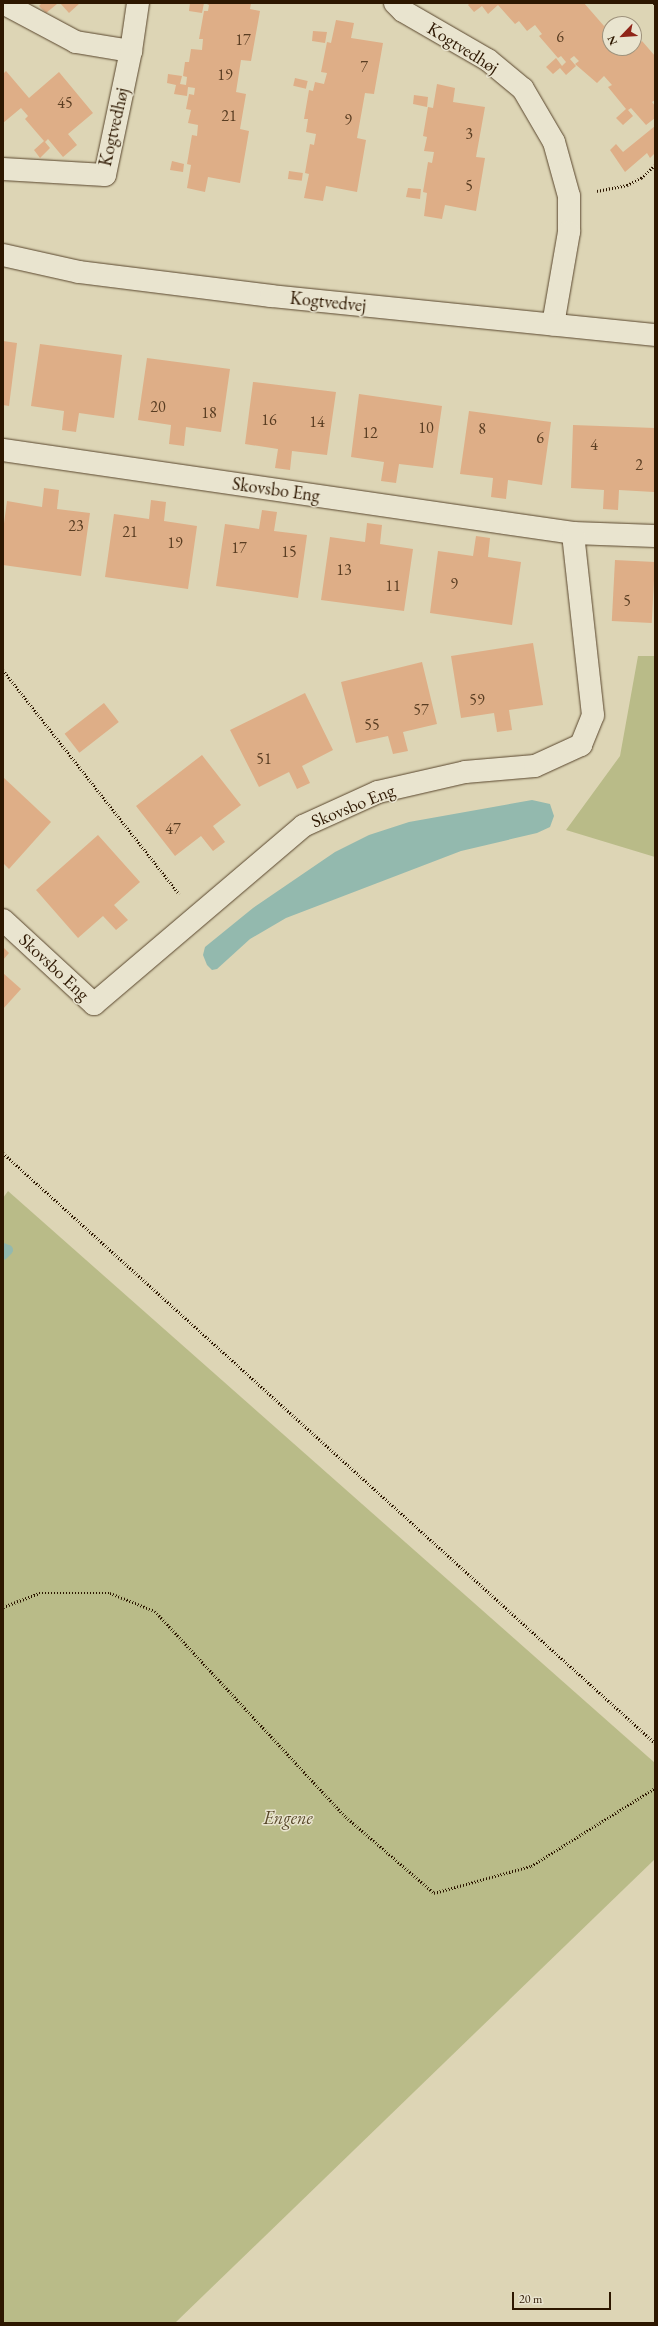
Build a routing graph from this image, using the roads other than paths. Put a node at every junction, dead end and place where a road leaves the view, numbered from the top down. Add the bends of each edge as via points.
1 (3, 3) edge
2 (138, 3) edge
3 (396, 3) edge
4 (131, 52) junction
5 (3, 169) edge
6 (3, 255) edge
7 (553, 325) junction
8 (655, 335) edge
9 (3, 450) edge
10 (573, 533) junction
11 (655, 536) edge
12 (3, 920) edge

1 - 4 street via 76,42
2 - 4 street, Kogtvedhøj
3 - 7 street, Kogtvedhøj via 403,12 488,60 523,89 554,142 569,196 569,232
4 - 5 street, Kogtvedhøj via 105,175
6 - 7 street, Kogtvedvej via 79,272 271,296
7 - 8 street, Kogtvedvej
9 - 10 street, Skovsbo Eng
10 - 11 street, Skovsbo Eng
10 - 12 street, Skovsbo Eng via 593,715 581,745 535,766 465,772 378,792 303,826 94,1004

